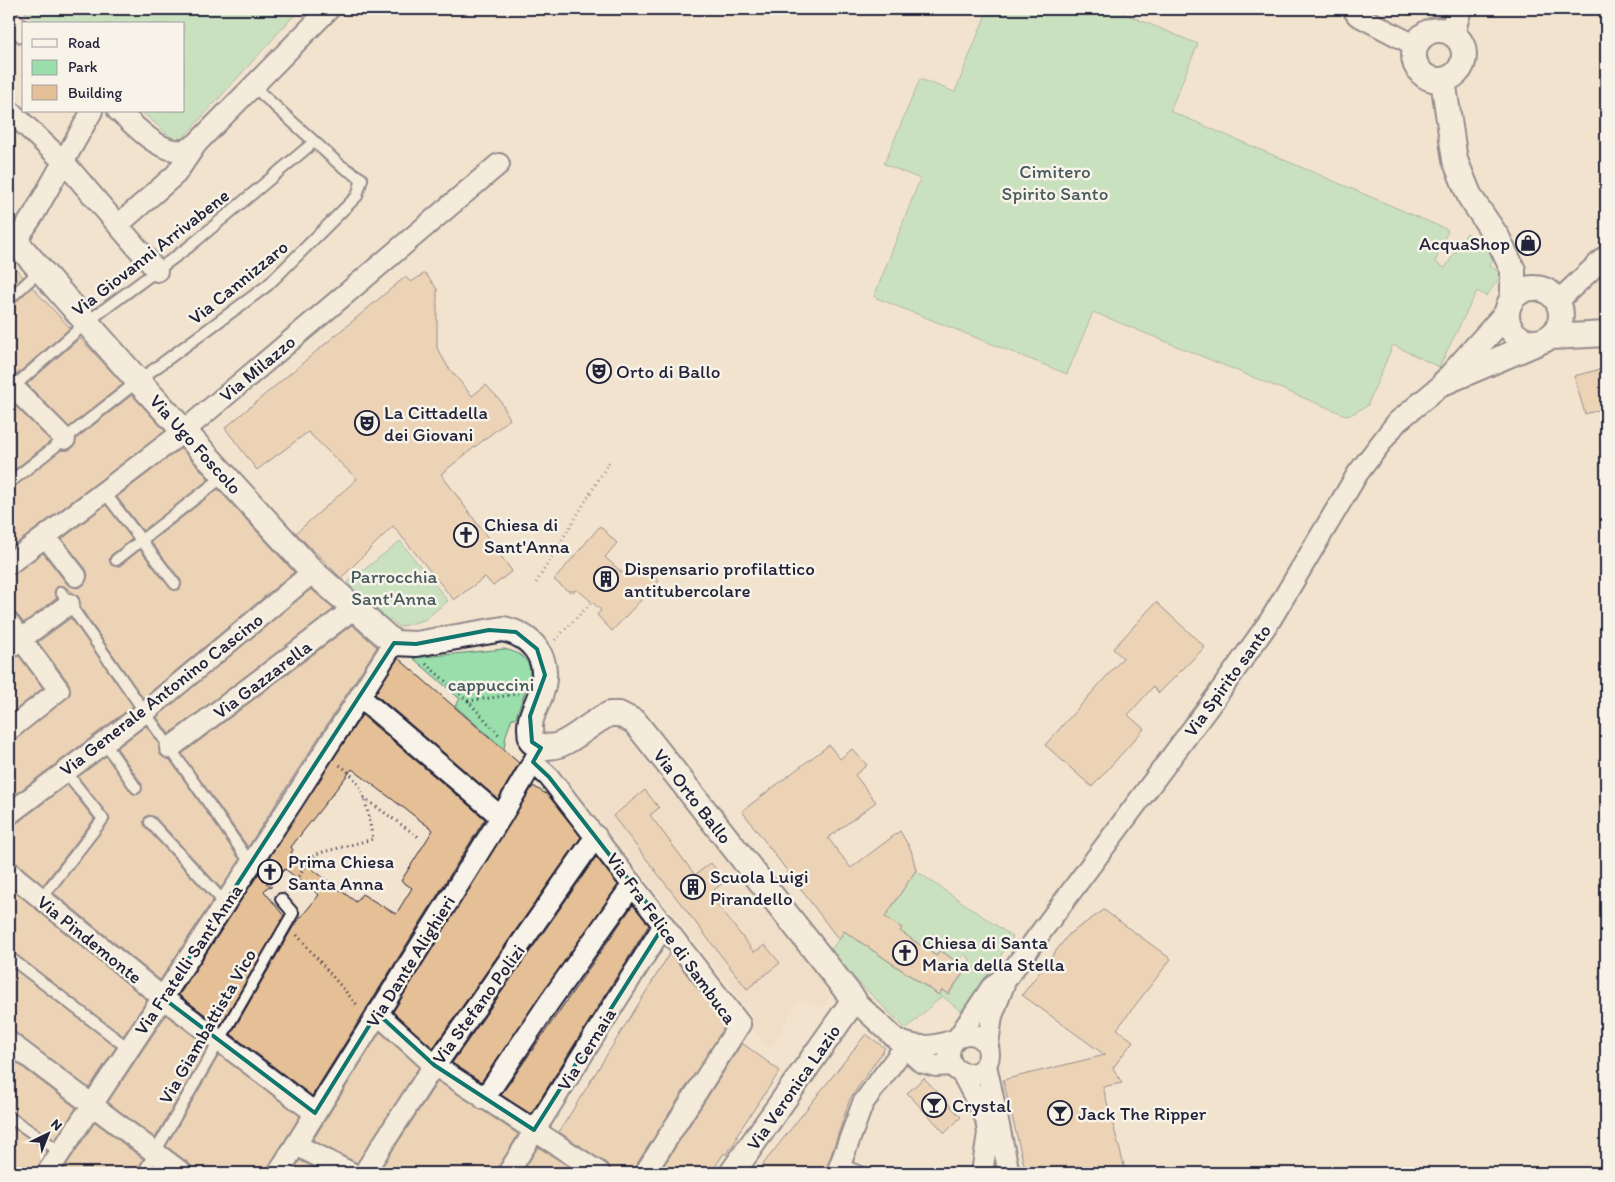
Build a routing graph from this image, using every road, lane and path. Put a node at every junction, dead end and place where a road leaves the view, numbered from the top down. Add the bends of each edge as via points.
1 (329, 9) edge
2 (1353, 9) edge
3 (1459, 9) edge
4 (9, 20) edge
5 (22, 31) edge
6 (1452, 33) junction
7 (1416, 46) junction
8 (1443, 80) junction
9 (254, 87) junction
10 (9, 110) edge
11 (91, 112) edge
12 (119, 112) edge
13 (314, 142) junction
14 (198, 143) junction
15 (64, 162) junction
16 (499, 164) dead end
17 (118, 225) junction
18 (1497, 237) junction
19 (12, 238) edge
20 (1606, 256) edge
21 (42, 270) junction
22 (157, 271) junction
23 (9, 299) edge
24 (1555, 300) junction
25 (1510, 305) junction
26 (87, 322) junction
27 (1606, 333) edge
28 (1545, 340) junction
29 (138, 381) junction
30 (1445, 382) junction
31 (10, 387) edge
32 (184, 430) junction
33 (65, 438) junction
34 (611, 459) dead end
35 (224, 476) junction
36 (9, 483) edge
37 (105, 493) junction
38 (46, 536) junction
39 (142, 540) junction
40 (116, 560) dead end
41 (9, 564) edge
42 (313, 572) junction
43 (76, 576) dead end
44 (536, 583) dead end
45 (175, 584) dead end
46 (65, 598) joint
47 (592, 602) dead end
48 (353, 609) junction
49 (9, 623) edge
50 (394, 643) junction
51 (15, 644) edge
52 (540, 655) junction
53 (520, 693) dead end
54 (360, 698) junction
55 (468, 701) junction
56 (145, 712) junction
57 (9, 730) edge
58 (499, 735) dead end
59 (104, 742) junction
60 (170, 748) junction
61 (537, 755) junction
62 (334, 761) dead end
63 (65, 771) junction
64 (136, 788) dead end
65 (364, 798) junction
66 (9, 814) edge
67 (501, 817) junction
68 (150, 822) dead end
69 (596, 836) junction
70 (420, 838) dead end
71 (251, 864) junction
72 (9, 872) edge
73 (633, 884) junction
74 (41, 899) junction
75 (281, 899) joint
76 (225, 903) junction
77 (287, 924) junction
78 (664, 925) junction
79 (9, 957) edge
80 (1006, 979) junction
81 (163, 998) junction
82 (854, 1000) junction
83 (374, 1017) junction
84 (957, 1038) junction
85 (9, 1042) edge
86 (220, 1042) junction
87 (898, 1043) junction
88 (128, 1048) junction
89 (987, 1055) junction
90 (434, 1065) junction
91 (957, 1069) junction
92 (484, 1099) junction
93 (92, 1103) junction
94 (315, 1113) junction
95 (9, 1117) edge
96 (534, 1130) junction
97 (306, 1150) dead end
98 (61, 1152) junction
99 (154, 1152) junction
100 (839, 1169) edge
101 (47, 1173) edge
102 (143, 1173) edge
103 (182, 1173) edge
104 (278, 1173) edge
105 (351, 1173) edge
106 (364, 1173) edge
107 (508, 1173) edge
108 (600, 1173) edge
109 (645, 1173) edge
110 (732, 1173) edge
111 (863, 1173) edge
112 (982, 1173) edge
113 (1009, 1173) edge

1 - 9 street
2 - 7 street via 1357,15
3 - 6 street
4 - 5 street
6 - 7 street via 1444,30 1427,33
6 - 8 street via 1463,47 1462,64 1451,77
7 - 8 street via 1415,63 1420,71 1434,80
8 - 18 street via 1454,160 1470,197
9 - 13 lane, Via Cannizzaro
9 - 14 street
10 - 15 street
11 - 15 street
12 - 14 street via 153,140 171,150 184,150
13 - 22 lane, Via Giovanni Arrivabene
13 - 29 lane, Via Cannizzaro via 362,179 357,196 268,285
14 - 17 street via 176,174
15 - 17 street
15 - 19 street
16 - 32 street, Via Milazzo
17 - 22 street
18 - 24 street
18 - 25 street via 1513,270
19 - 21 street, Via Ugo Foscolo
20 - 24 street
21 - 23 lane
21 - 26 street, Via Ugo Foscolo
22 - 26 lane, Via Giovanni Arrivabene
24 - 25 street via 1528,288
24 - 27 street
24 - 28 street via 1561,320
25 - 28 street via 1510,329 1516,336 1523,340
25 - 30 street, Via Spirito santo
26 - 29 street, Via Ugo Foscolo
26 - 31 lane, Via Giovanni Arrivabene
27 - 28 street
28 - 30 street, Via Spirito santo
29 - 32 street, Via Ugo Foscolo
29 - 33 lane, Via Cannizzaro
30 - 80 street, Via Spirito santo via 1397,422 1358,473 1271,618
31 - 33 street
32 - 35 street, Via Ugo Foscolo
32 - 37 street, Via Milazzo
33 - 36 lane, Via Cannizzaro
34 - 44 path
35 - 39 lane
35 - 42 street, Via Ugo Foscolo
37 - 38 street, Via Milazzo
37 - 39 lane
38 - 41 street, Via Milazzo
38 - 43 street
39 - 40 lane
39 - 45 lane
42 - 48 street, Via Ugo Foscolo
42 - 56 street, Via Generale Antonino Cascino
46 - 51 street
46 - 56 lane
47 - 52 path
48 - 50 street, Via Ugo Foscolo
48 - 60 street, Via Gazzarella
49 - 51 street
50 - 52 street via 416,644 503,629 528,639
50 - 54 street, Via Fratelli Sant'Anna
50 - 55 path via 419,658
51 - 57 street via 59,690
52 - 61 street via 545,675 530,716 529,732
53 - 55 path
54 - 67 street
54 - 71 street, Via Fratelli Sant'Anna
55 - 58 path
56 - 59 street, Via Generale Antonino Cascino
56 - 60 lane
59 - 63 street, Via Generale Antonino Cascino
59 - 64 lane
60 - 71 lane
61 - 67 street, Via Dante Alighieri
61 - 69 street, Via Fra Felice di Sambuca via 549,777
61 - 82 street, Via Orto Ballo via 610,714 619,714 635,722
62 - 65 path via 352,773
63 - 66 street, Via Generale Antonino Cascino
63 - 74 lane via 103,819
65 - 70 path
65 - 75 path via 373,839 316,854
67 - 83 street, Via Dante Alighieri
68 - 76 lane
69 - 73 street, Via Fra Felice di Sambuca
69 - 90 street, Via Stefano Polizi
71 - 76 street, Via Fratelli Sant'Anna
72 - 74 street, Via Pindemonte
73 - 78 street, Via Fra Felice di Sambuca
73 - 92 street
74 - 81 street, Via Pindemonte
75 - 77 lane via 293,913
76 - 81 street, Via Fratelli Sant'Anna
77 - 83 path
77 - 86 lane, Via Giambattista Vico
78 - 96 street, Via Cernaia
78 - 109 street, Via Fra Felice di Sambuca via 740,1024
79 - 88 lane
80 - 84 street via 991,988
80 - 89 street via 992,1016
81 - 86 street, Via Pindemonte
81 - 88 street, Via Fratelli Sant'Anna
82 - 87 street
82 - 110 street, Via Veronica Lazio
83 - 90 street
83 - 94 street, Via Dante Alighieri
84 - 87 street via 924,1047
84 - 89 street via 972,1034 984,1040
84 - 91 street via 949,1052
85 - 93 street
86 - 94 street, Via Pindemonte
86 - 99 lane, Via Giambattista Vico
87 - 91 street via 928,1065
87 - 100 street via 863,1103
88 - 93 street, Via Fratelli Sant'Anna
89 - 91 street via 976,1073
89 - 113 street
90 - 92 street
90 - 106 street, Via Stefano Polizi
91 - 112 street via 986,1119 988,1133
92 - 96 street
93 - 98 street, Via Fratelli Sant'Anna
93 - 99 street
94 - 104 street, Via Dante Alighieri
95 - 98 lane
96 - 107 street, Via Cernaia
96 - 108 street
97 - 105 street
98 - 101 street, Via Fratelli Sant'Anna
99 - 102 lane, Via Giambattista Vico
99 - 103 street
100 - 111 lane

